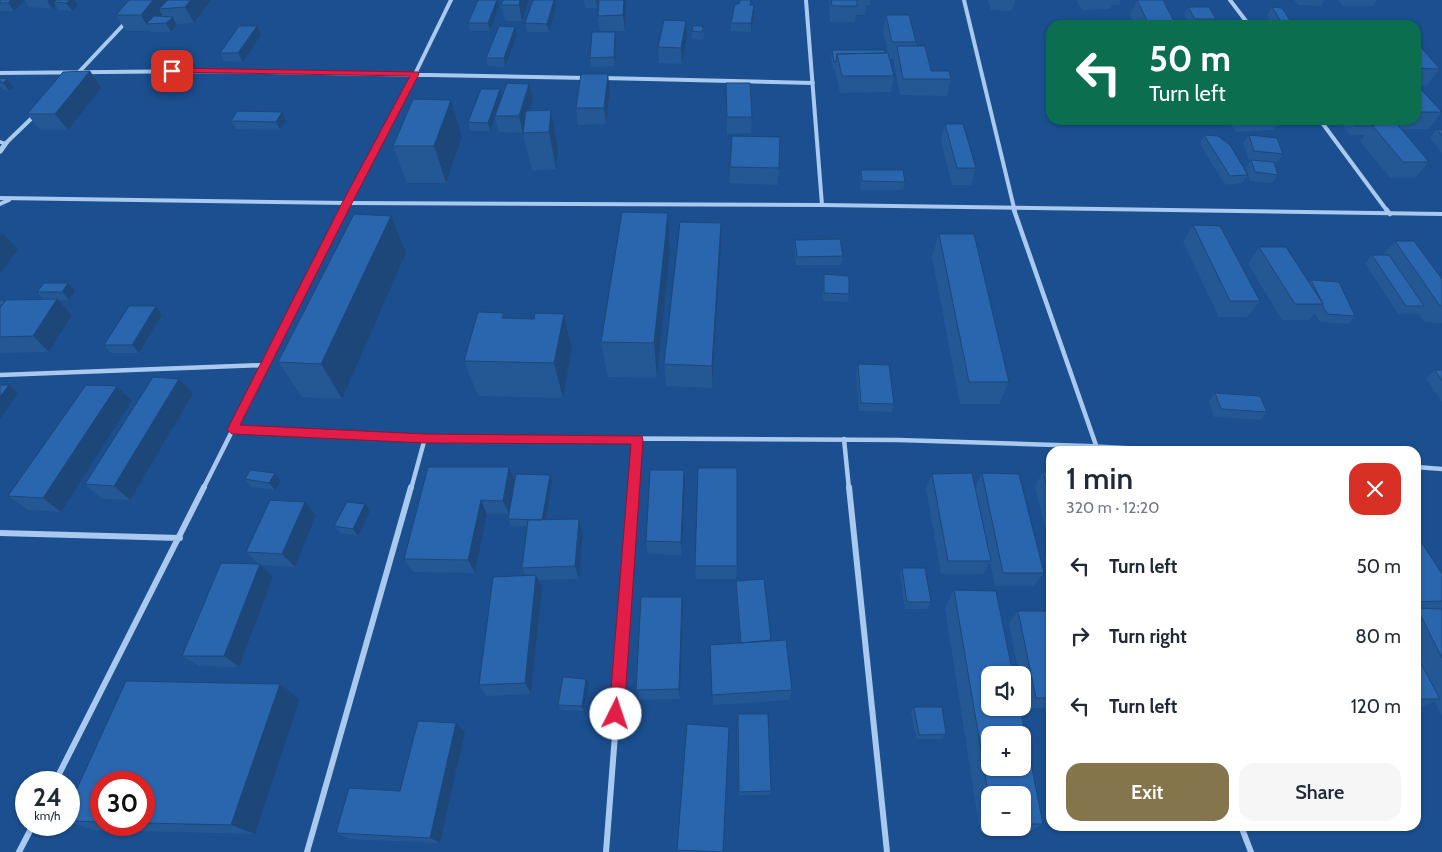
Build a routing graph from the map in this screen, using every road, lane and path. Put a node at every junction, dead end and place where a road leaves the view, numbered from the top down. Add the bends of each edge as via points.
1 (452, 0) edge
2 (806, 0) edge
3 (964, 0) edge
4 (1230, 0) edge
5 (1245, 20) edge
6 (127, 21) edge
7 (80, 71) junction
8 (0, 73) edge
9 (415, 74) junction
10 (73, 78) edge
11 (813, 83) junction
12 (40, 110) edge
13 (1324, 125) edge
14 (3, 142) edge
15 (0, 152) edge
16 (0, 198) edge
17 (9, 200) junction
18 (347, 203) junction
19 (0, 204) edge
20 (822, 205) junction
21 (1014, 209) junction
22 (1390, 214) junction
23 (1442, 214) edge
24 (265, 365) junction
25 (0, 375) edge
26 (232, 430) junction
27 (425, 438) junction
28 (844, 439) junction
29 (638, 440) junction
30 (1046, 446) edge
31 (1096, 446) edge
32 (1421, 467) edge
33 (1442, 469) edge
34 (0, 533) edge
35 (180, 538) junction
36 (61, 771) edge
37 (1243, 831) edge
38 (27, 836) edge
39 (19, 852) edge
40 (307, 852) edge
41 (606, 852) edge
42 (888, 852) edge
43 (1250, 852) edge

1 - 9 street
2 - 11 street
3 - 21 street
4 - 5 street
6 - 7 street
7 - 8 street
7 - 9 street
7 - 10 street
9 - 11 street
9 - 18 street
11 - 20 street
12 - 14 street
13 - 22 street
14 - 15 street
16 - 17 street
17 - 18 street
17 - 19 street
18 - 20 street
18 - 24 street
20 - 21 street
21 - 22 street
21 - 31 street
22 - 23 street
24 - 25 street
24 - 26 street
26 - 27 street
26 - 35 street
27 - 29 street
27 - 40 street
28 - 29 street
28 - 30 street
28 - 42 street
29 - 41 street
32 - 33 street
34 - 35 street
35 - 36 street
37 - 43 street
38 - 39 street

